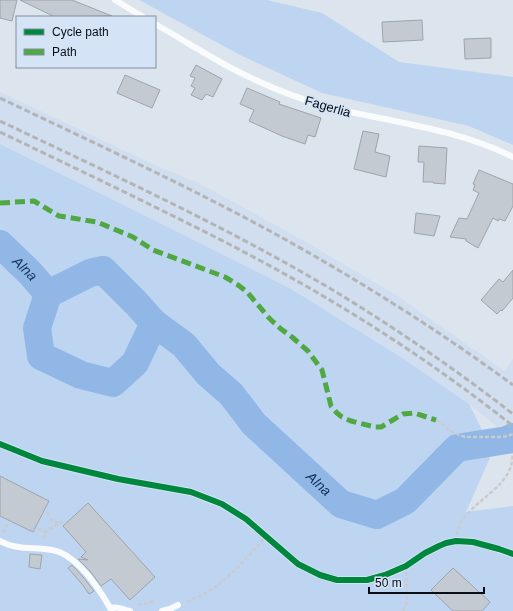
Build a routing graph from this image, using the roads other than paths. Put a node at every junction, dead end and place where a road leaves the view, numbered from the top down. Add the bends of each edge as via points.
1 (115, 0) edge
2 (141, 16) edge
3 (156, 25) edge
4 (513, 157) edge
5 (0, 541) edge
6 (178, 605) road end
7 (111, 610) edge
8 (130, 611) edge
9 (162, 611) edge

1 - 2 lane
3 - 4 lane, Fagerlia via 234,69 291,94 332,108 442,132 488,146
5 - 7 lane via 16,547 54,550 65,555 90,580
6 - 9 lane
7 - 8 lane via 117,607

